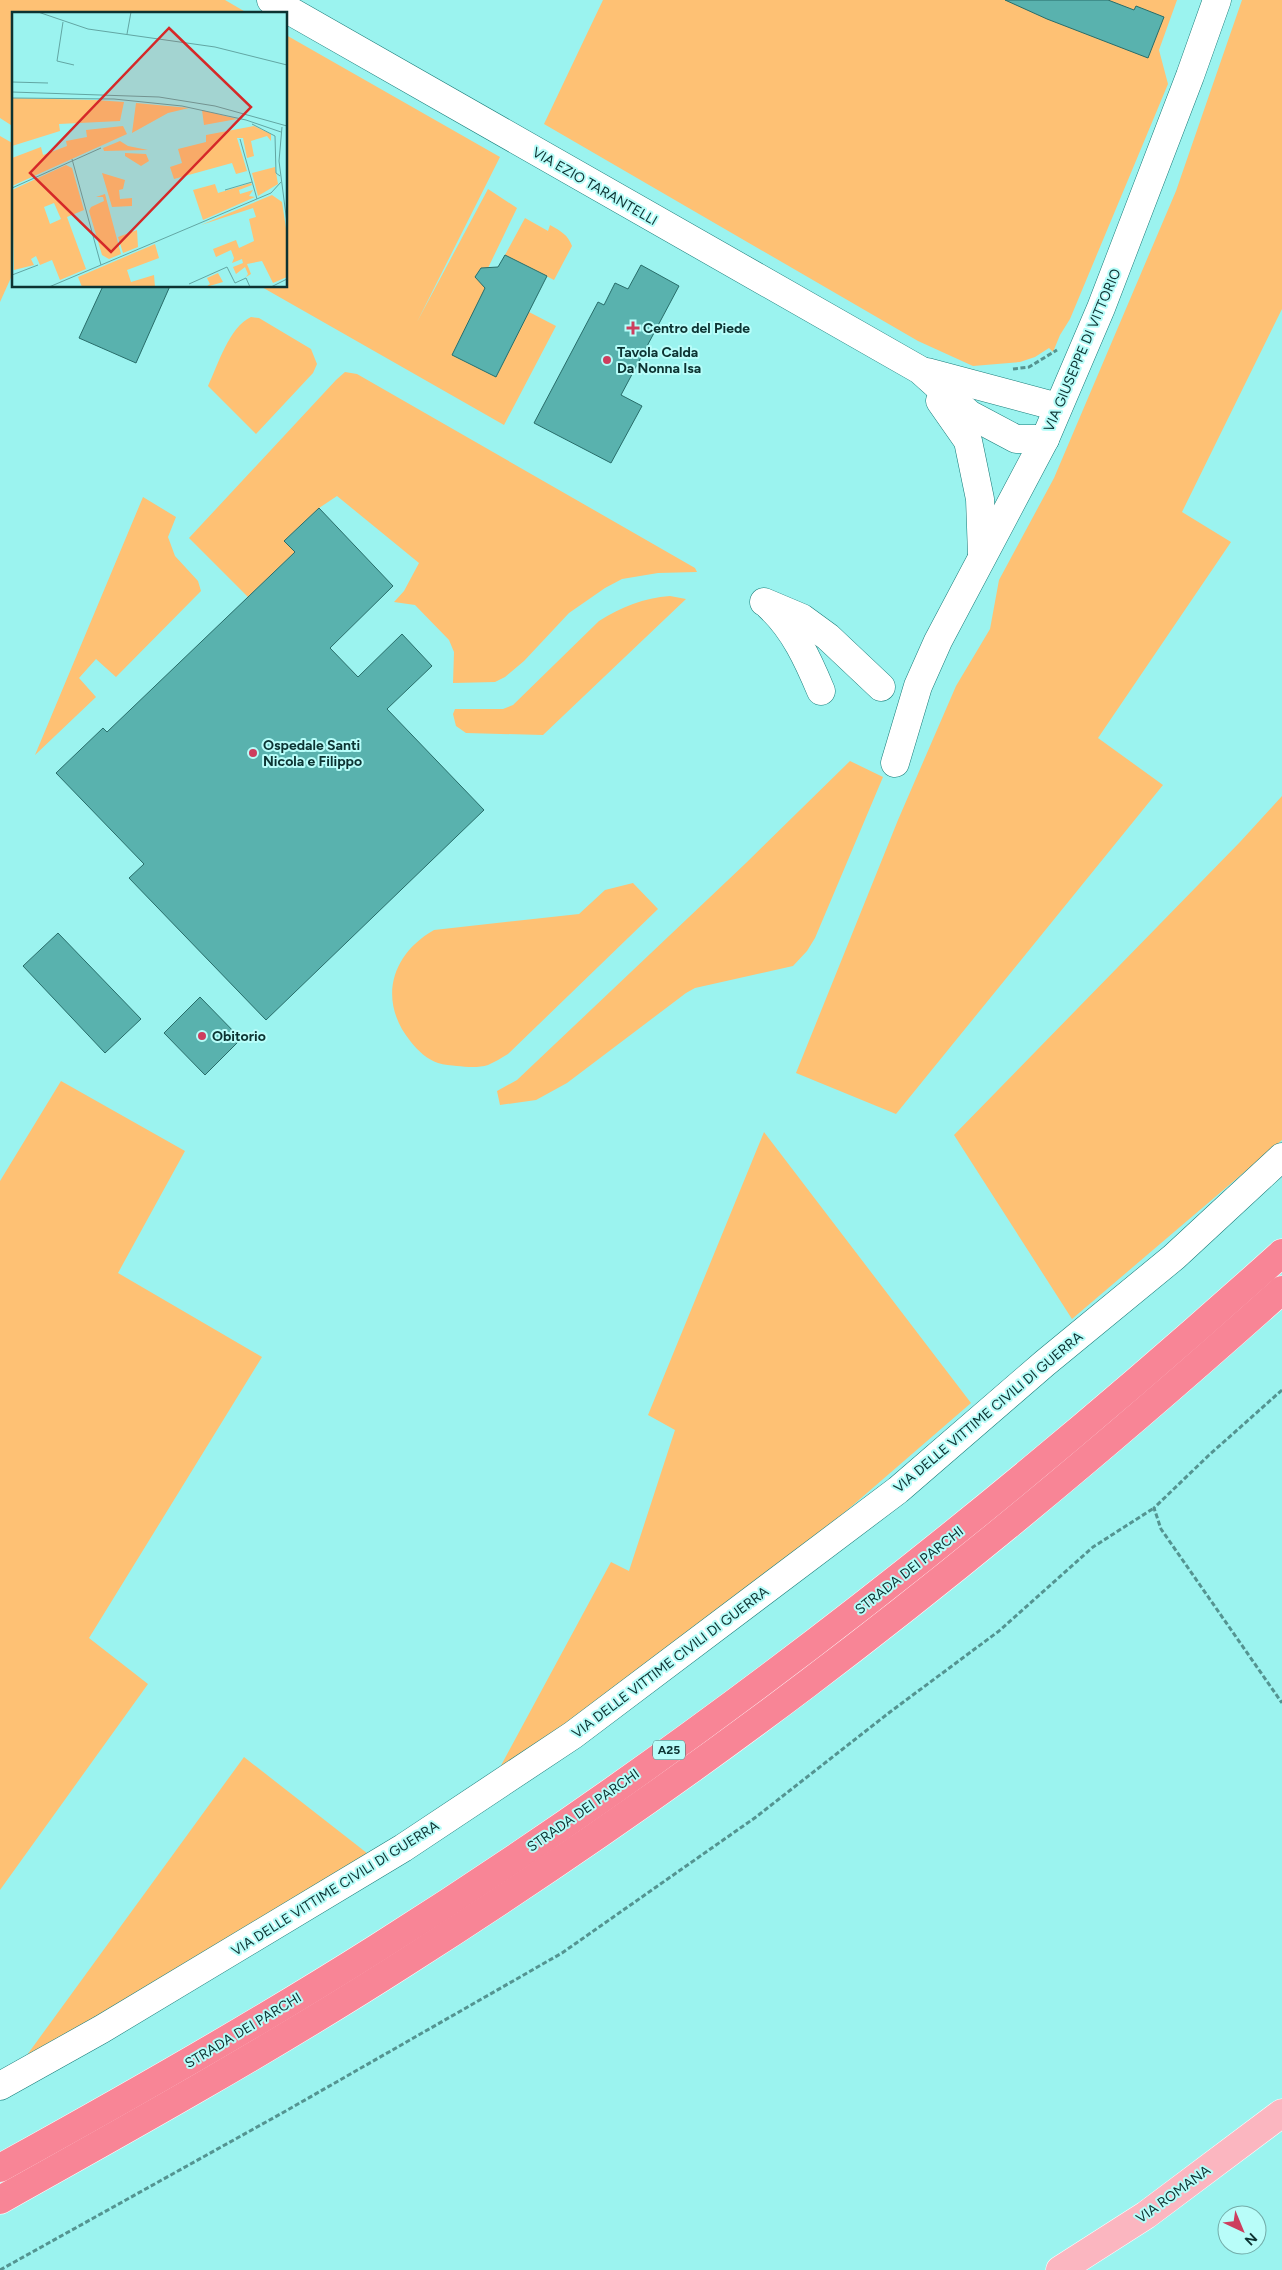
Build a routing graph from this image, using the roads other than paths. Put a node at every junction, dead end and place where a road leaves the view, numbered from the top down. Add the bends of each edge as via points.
1 (270, 0) edge
2 (1217, 0) edge
3 (920, 370) junction
4 (1058, 407) junction
5 (1045, 439) junction
6 (982, 558) junction
7 (881, 687) dead end
8 (821, 691) dead end
9 (894, 763) dead end
10 (1282, 1158) edge
11 (1282, 1252) edge
12 (1282, 1290) edge
13 (0, 2086) edge
14 (1282, 2113) edge
15 (0, 2168) edge
16 (0, 2200) edge
17 (1060, 2270) edge

1 - 3 street, VIA EZIO TARANTELLI
2 - 4 street, VIA GIUSEPPE DI VITTORIO via 1108,289
3 - 4 street
3 - 5 street via 970,414 1016,439
3 - 6 street via 968,442 980,499
4 - 5 street, VIA GIUSEPPE DI VITTORIO
5 - 6 street, VIA GIUSEPPE DI VITTORIO
6 - 9 street, VIA GIUSEPPE DI VITTORIO via 918,686
7 - 8 street via 828,636 802,618 764,602 780,616 804,652
10 - 13 street, VIA DELLE VITTIME CIVILI DI GUERRA via 1174,1257 898,1490 573,1735 403,1848 119,2019
11 - 15 highway, STRADA DEI PARCHI / A25 via 1116,1400 932,1552 636,1774 378,1948 164,2076
12 - 16 highway, STRADA DEI PARCHI / A25 via 960,1565 806,1685 653,1796 465,1923 306,2024
14 - 17 main road, VIA ROMANA via 1146,2215

